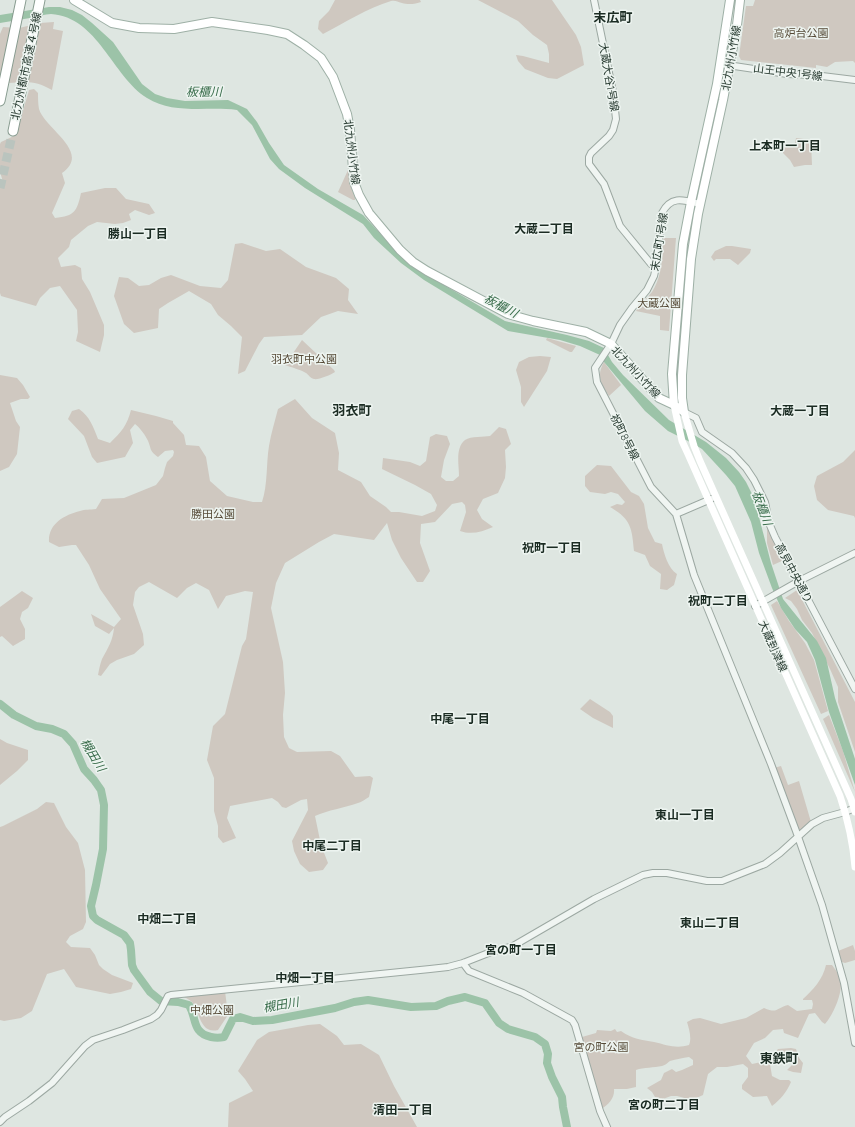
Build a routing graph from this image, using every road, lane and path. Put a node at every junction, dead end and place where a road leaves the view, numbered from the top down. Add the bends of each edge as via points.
1 (21, 0) edge
2 (40, 0) edge
3 (74, 0) edge
4 (594, 0) edge
5 (730, 0) edge
6 (740, 0) edge
7 (721, 64) junction
8 (730, 65) junction
9 (855, 80) edge
10 (0, 100) edge
11 (13, 131) tunnel mouth
12 (691, 202) junction
13 (700, 204) junction
14 (656, 267) junction
15 (609, 347) junction
16 (600, 361) joint
17 (674, 405) junction
18 (684, 412) junction
19 (716, 496) junction
20 (708, 500) junction
21 (676, 514) junction
22 (855, 553) edge
23 (799, 581) junction
24 (763, 601) junction
25 (755, 606) junction
26 (855, 689) edge
27 (855, 809) edge
28 (846, 812) junction
29 (798, 837) junction
30 (855, 867) edge
31 (463, 963) junction
32 (855, 1043) edge
33 (0, 1122) edge
34 (607, 1127) edge

1 - 10 highway, 北九州都市高速４号線
2 - 11 highway, 北九州都市高速４号線
3 - 15 main road, 北九州小竹線 via 112,23 139,28 174,29 212,22 287,34 321,58 333,77 347,114 354,182 359,196 369,213 400,250 427,272 508,314 533,322 586,332
4 - 14 street, 大蔵大谷1号線 via 616,119 610,136 591,153 589,164 604,184 620,226
5 - 7 main road, 北九州小竹線
6 - 8 main road, 北九州小竹線
7 - 8 street, 山王中央1号線
7 - 12 main road, 北九州小竹線
8 - 9 street, 山王中央1号線 via 787,74
8 - 13 main road, 北九州小竹線
12 - 13 street, 末広町1号線
12 - 14 street, 末広町1号線 via 675,200 665,207 662,213
12 - 17 main road, 北九州小竹線 via 684,244 672,374
13 - 18 main road, 北九州小竹線 via 691,259 684,335
14 - 15 street, 末広町1号線 via 647,290 616,332
15 - 16 street, 末広町1号線
15 - 17 main road, 北九州小竹線 via 659,398
16 - 21 street, 祝町8号線 via 596,368 597,382 651,487
17 - 18 main road, 北九州小竹線
17 - 20 main road, 大蔵到津線 via 682,440
18 - 19 main road, 大蔵到津線 via 694,446
18 - 23 street, 高見中央通り via 696,418 702,432 732,453 746,468 765,502 769,523
19 - 20 street
19 - 24 main road, 大蔵到津線
20 - 21 street
20 - 25 main road, 大蔵到津線
21 - 29 street via 694,574
22 - 23 street
23 - 24 street
23 - 26 street, 高見中央通り
24 - 25 street
24 - 27 main road, 大蔵到津線
25 - 28 main road, 大蔵到津線
27 - 28 street
28 - 29 street via 823,818
28 - 30 main road, 大蔵到津線
29 - 31 street via 765,864 722,881 707,881 667,873 643,875 594,899 513,946
29 - 32 street via 822,905 844,983
31 - 33 street via 448,967 168,996 161,1010 151,1019 93,1040 52,1083
31 - 34 street via 469,971 523,993 572,1020

